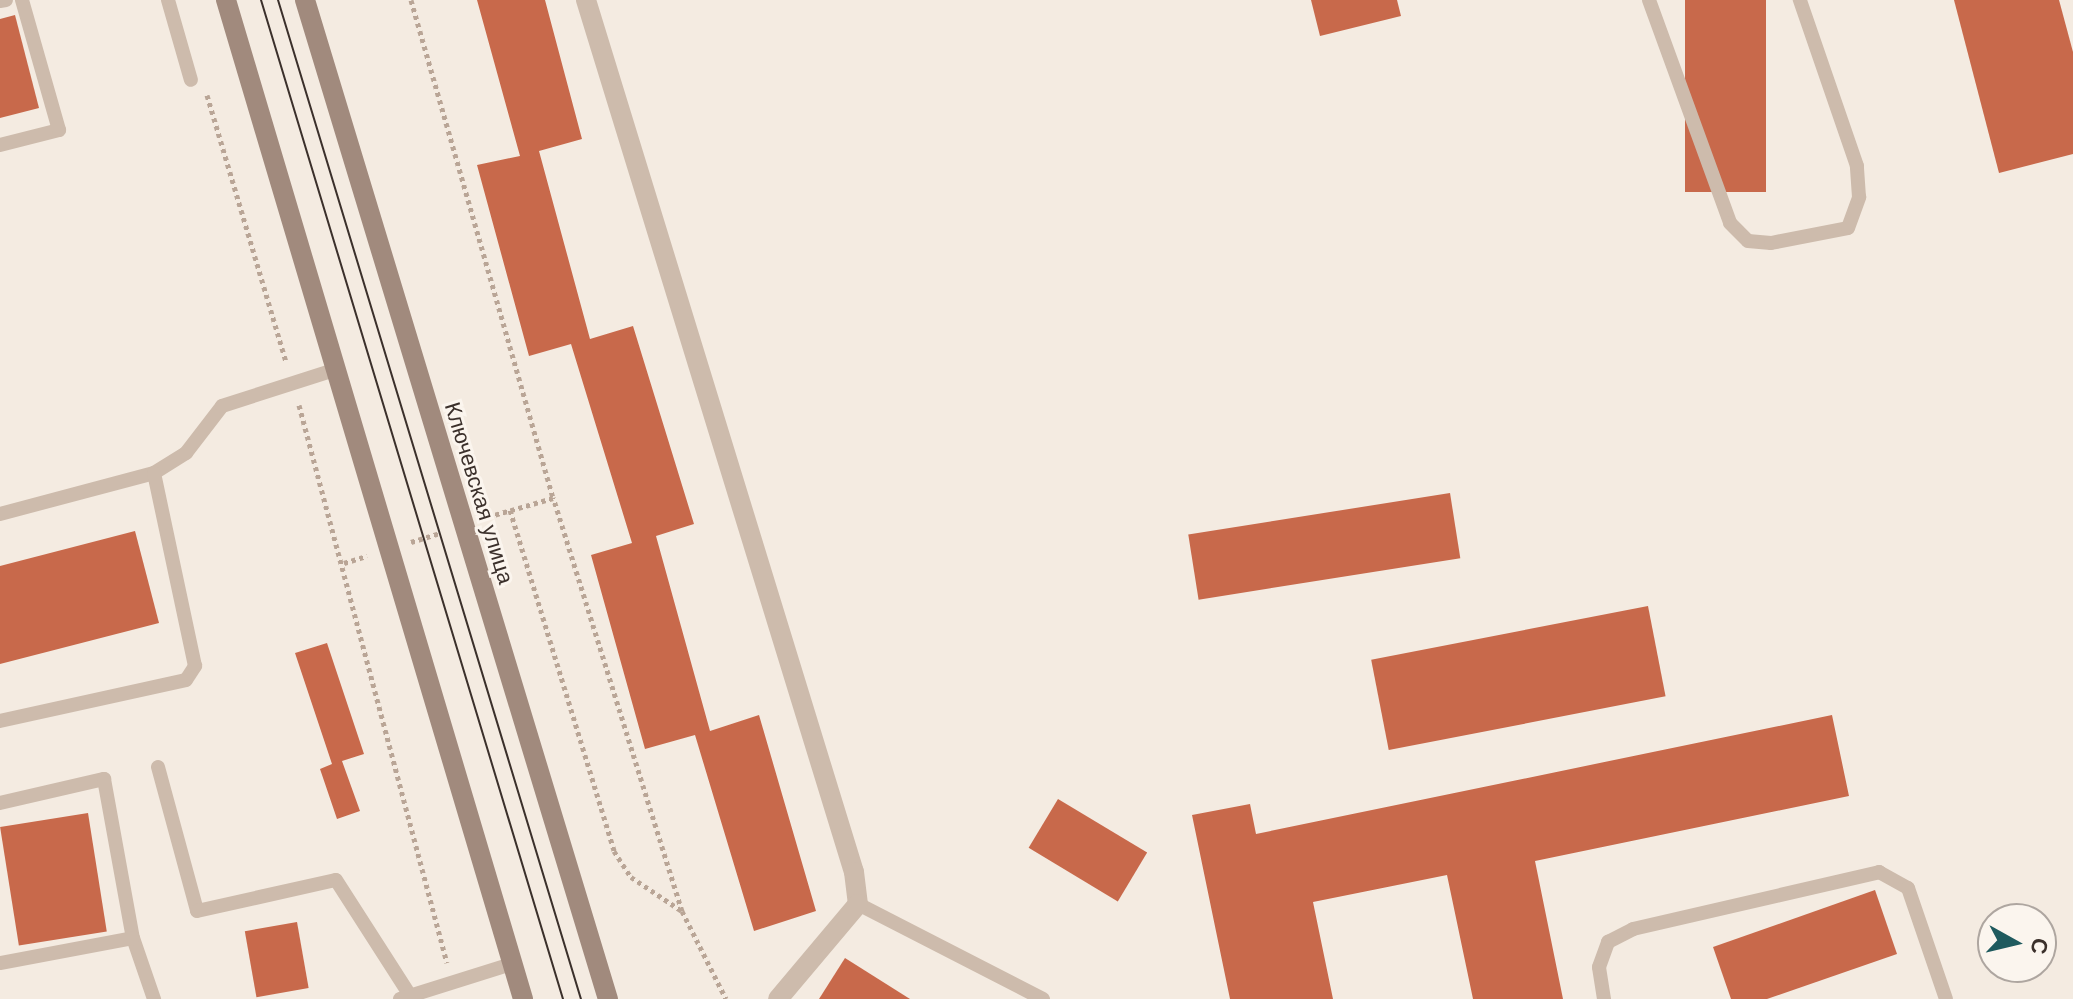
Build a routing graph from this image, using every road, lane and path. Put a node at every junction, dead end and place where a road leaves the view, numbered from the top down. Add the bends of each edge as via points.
1 (22, 0) edge
2 (168, 0) edge
3 (226, 0) edge
4 (305, 0) edge
5 (411, 0) edge
6 (586, 0) edge
7 (1649, 0) edge
8 (1800, 0) edge
9 (197, 78) joint
10 (0, 145) edge
11 (337, 369) junction
12 (292, 384) junction
13 (154, 473) junction
14 (553, 498) junction
15 (510, 510) junction
16 (0, 514) edge
17 (464, 525) junction
18 (389, 549) junction
19 (344, 563) junction
20 (0, 721) edge
21 (158, 767) dead end
22 (0, 803) edge
23 (858, 904) junction
24 (682, 911) junction
25 (133, 938) junction
26 (0, 963) edge
27 (512, 964) junction
28 (452, 980) junction
29 (404, 996) edge
30 (154, 999) edge
31 (523, 999) edge
32 (608, 999) edge
33 (726, 999) edge
34 (778, 999) edge
35 (1043, 999) edge
36 (1604, 999) edge
37 (1946, 999) edge

1 - 10 lane via 59,130
2 - 9 lane
3 - 11 main road
4 - 17 main road, Ключевская улица
5 - 14 path
6 - 23 street via 854,872
7 - 8 lane via 1730,223 1748,241 1771,243 1848,228 1859,197 1857,166
9 - 12 path
11 - 12 lane
11 - 18 main road
12 - 13 lane via 222,406 186,453
12 - 19 path
13 - 16 lane
13 - 20 lane via 195,666 186,680
14 - 15 path
14 - 24 path
15 - 17 path
15 - 24 path via 621,867
17 - 18 path
17 - 32 main road, Ключевская улица
18 - 19 path
18 - 27 main road
19 - 28 path via 367,682
21 - 29 lane via 197,911 336,880
22 - 25 lane via 104,779
23 - 34 street
23 - 35 lane
24 - 33 path
25 - 26 lane
25 - 30 lane
27 - 28 lane
27 - 31 main road
28 - 29 lane
36 - 37 lane via 1599,967 1608,942 1633,929 1879,872 1908,888

